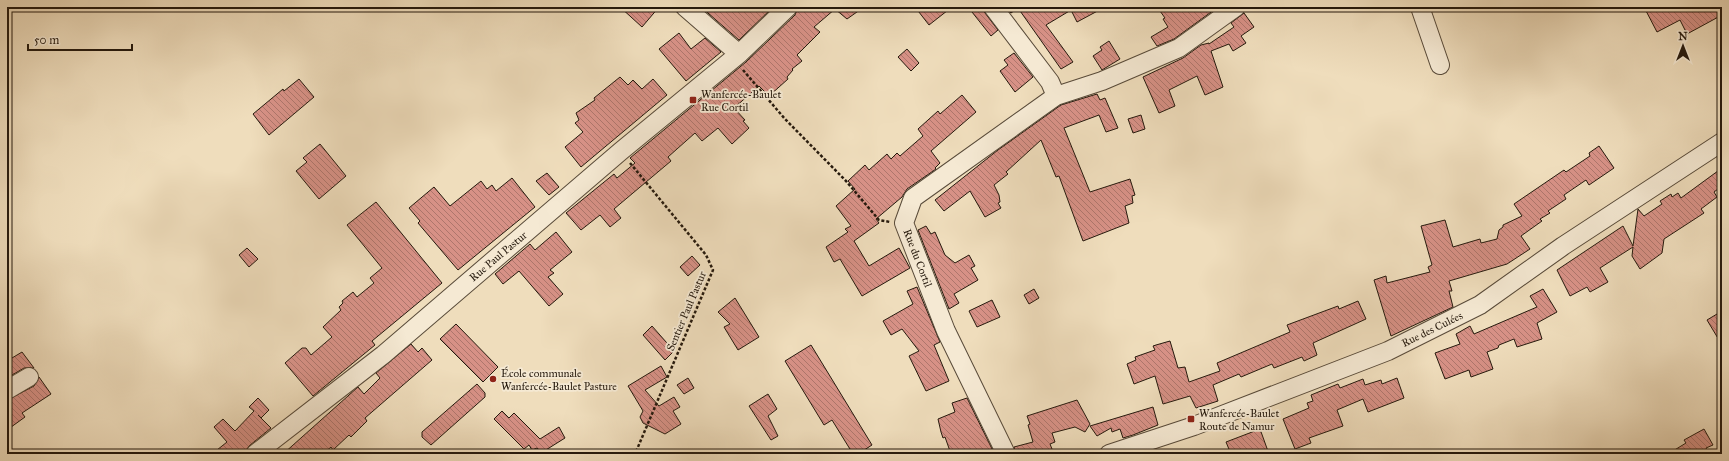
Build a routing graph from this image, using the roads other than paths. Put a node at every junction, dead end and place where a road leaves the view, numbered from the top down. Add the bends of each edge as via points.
1 (685, 7) edge
2 (788, 7) edge
3 (993, 7) edge
4 (1236, 7) edge
5 (1420, 7) edge
6 (739, 54) junction
7 (1440, 65) dead end
8 (1056, 96) junction
9 (1722, 142) edge
10 (29, 377) dead end
11 (7, 390) edge
12 (255, 454) edge
13 (1006, 454) edge
14 (1110, 454) edge

1 - 6 street
2 - 6 street, Rue Paul Pastur
3 - 8 street via 1050,82
4 - 8 street, Rue du Cortil via 1179,48 1102,81
5 - 7 street
6 - 12 street, Rue Paul Pastur via 621,151 383,355
8 - 13 street, Rue du Cortil via 913,198 904,223 946,331
9 - 14 street, Rue des Culées via 1563,246 1480,305 1388,351 1194,426
10 - 11 street

